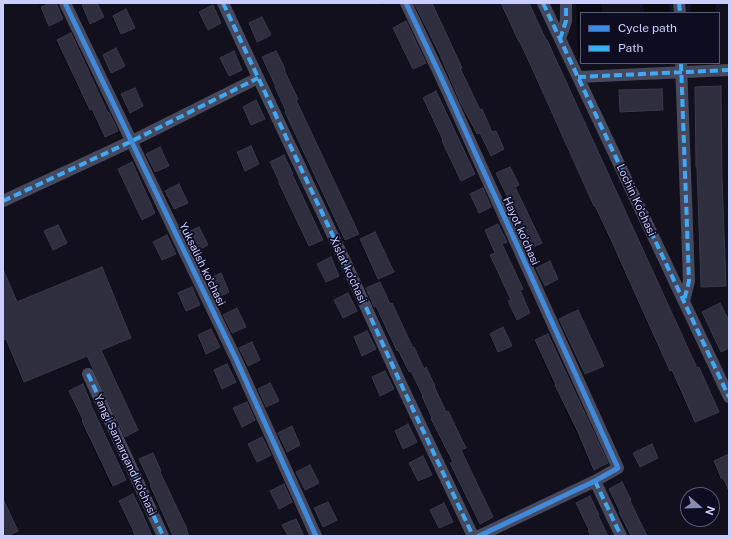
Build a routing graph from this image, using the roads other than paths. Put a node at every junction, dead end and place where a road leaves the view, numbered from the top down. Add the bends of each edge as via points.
1 (65, 3) edge
2 (223, 3) edge
3 (406, 3) edge
4 (543, 3) edge
5 (566, 3) edge
6 (560, 39) junction
7 (681, 67) edge
8 (729, 70) edge
9 (578, 77) junction
10 (258, 78) junction
11 (132, 141) junction
12 (3, 201) edge
13 (684, 301) junction
14 (88, 374) dead end
15 (728, 395) edge
16 (595, 481) junction
17 (163, 536) edge
18 (316, 536) edge
19 (473, 536) edge
20 (479, 536) edge
21 (621, 536) edge

1 - 11 street, Yuksalish ko'chasi
2 - 10 street, Xislat ko'chasi
3 - 16 street, Hayot ko'chasi via 618,468
4 - 6 street, Lochin Ko'chasi
5 - 6 street via 566,21
6 - 9 street, Lochin Ko'chasi
7 - 8 street
7 - 9 street
7 - 13 street via 689,281
9 - 13 street, Lochin Ko'chasi
10 - 11 street
10 - 19 street, Xislat ko'chasi
11 - 12 street
11 - 18 street, Yuksalish ko'chasi via 236,359
13 - 15 street, Lochin Ko'chasi
14 - 17 street, Yangi Samarqand ko'chasi
16 - 20 street
16 - 21 street

